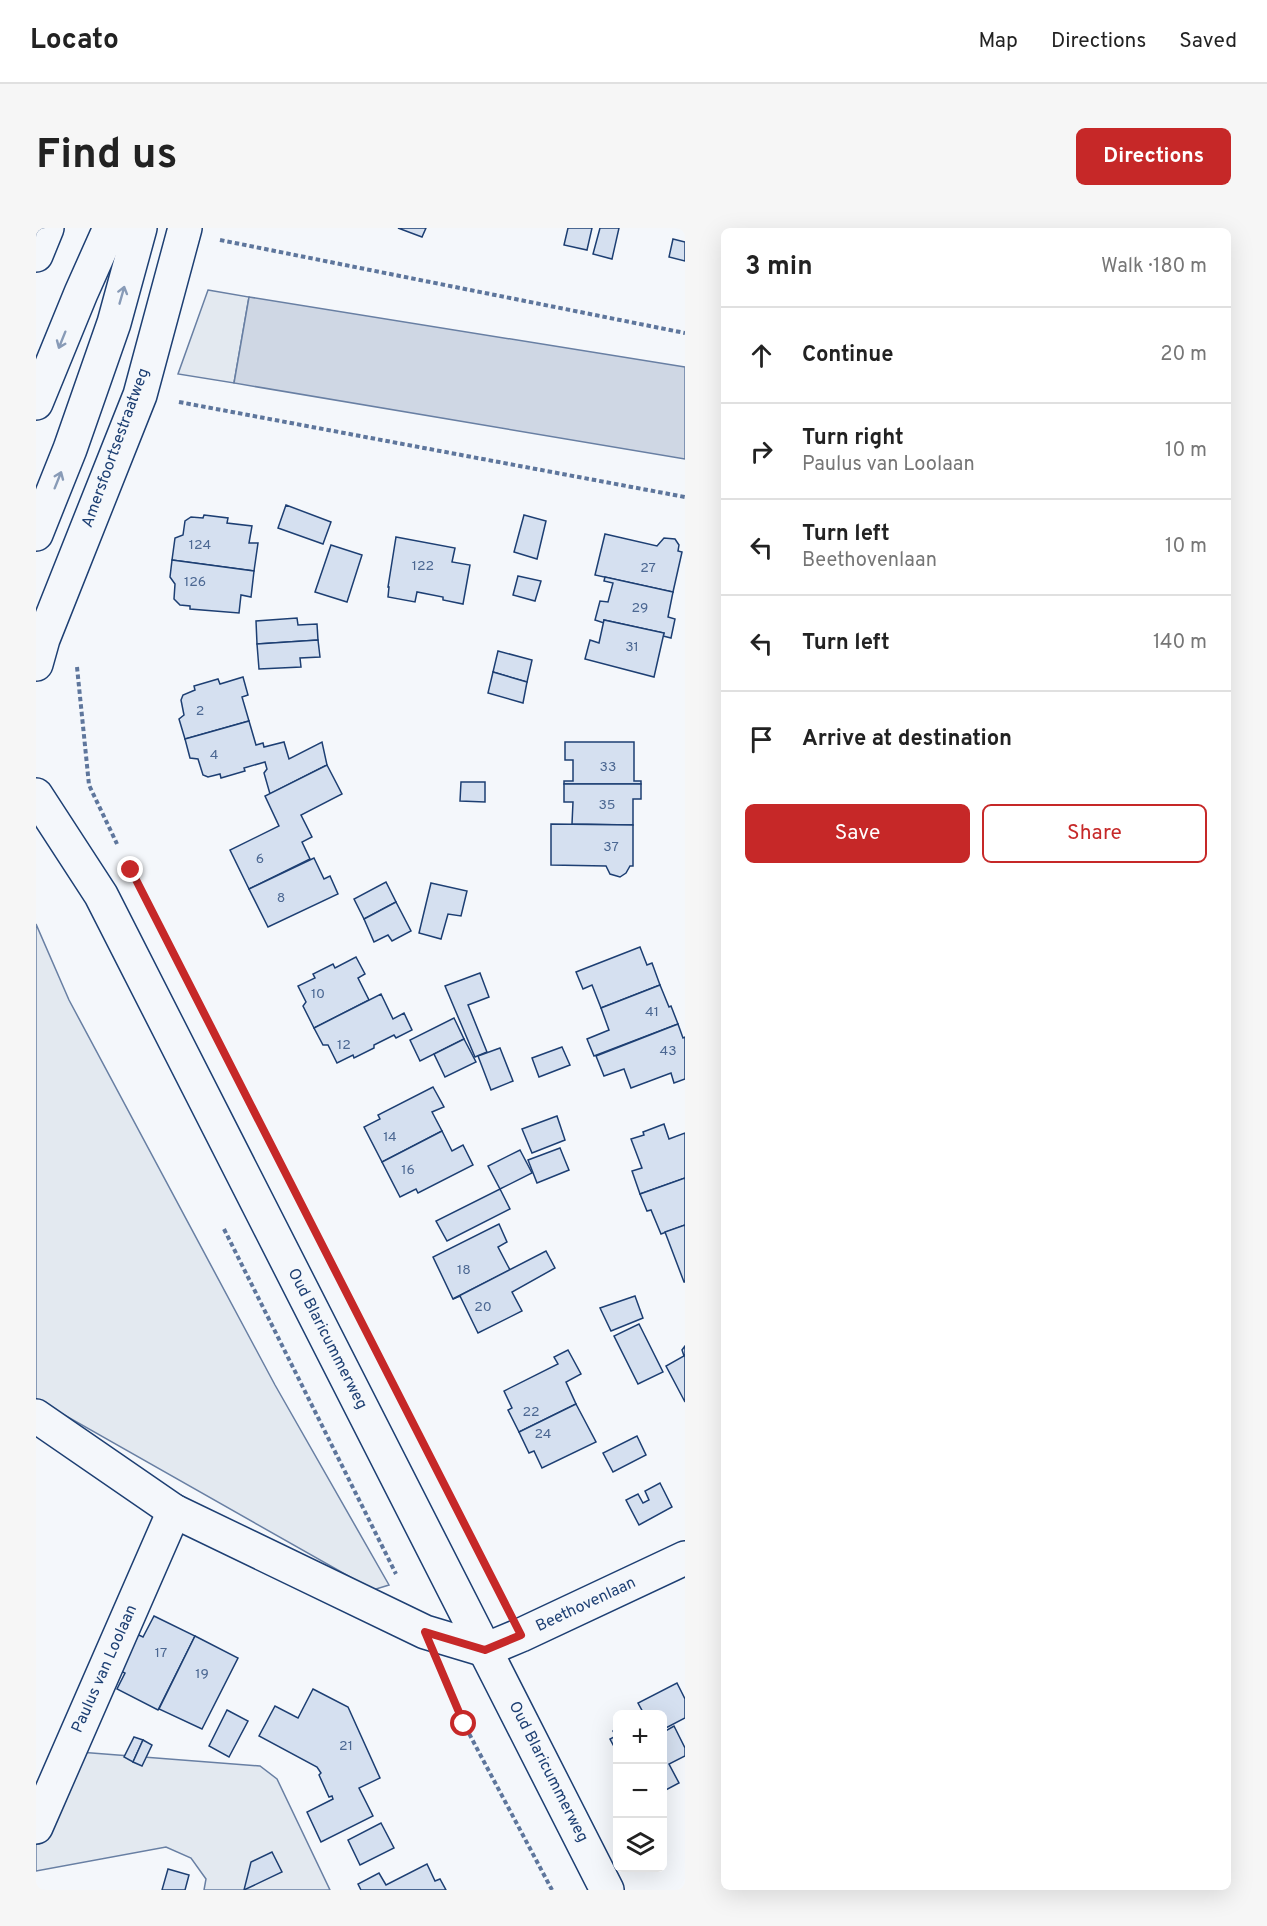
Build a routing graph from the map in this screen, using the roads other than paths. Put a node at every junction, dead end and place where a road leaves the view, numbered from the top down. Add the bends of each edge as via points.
1 (46, 228) edge
2 (110, 228) edge
3 (140, 228) edge
4 (184, 231) edge
5 (36, 255) edge
6 (36, 403) edge
7 (36, 534) edge
8 (39, 652) edge
9 (36, 795) edge
10 (36, 1416) edge
11 (174, 1510) junction
12 (685, 1557) edge
13 (485, 1650) junction
14 (36, 1827) edge
15 (607, 1890) edge

1 - 5 street
2 -> 6 street
7 -> 3 street via 114,323
4 - 8 street, Amersfoortsestraatweg via 140,395
9 - 13 street, Oud Blaricummerweg via 101,895
10 - 11 street
11 - 13 street via 425,1632
11 - 14 street, Paulus van Loolaan
12 - 13 street, Beethovenlaan
13 - 15 street, Oud Blaricummerweg

